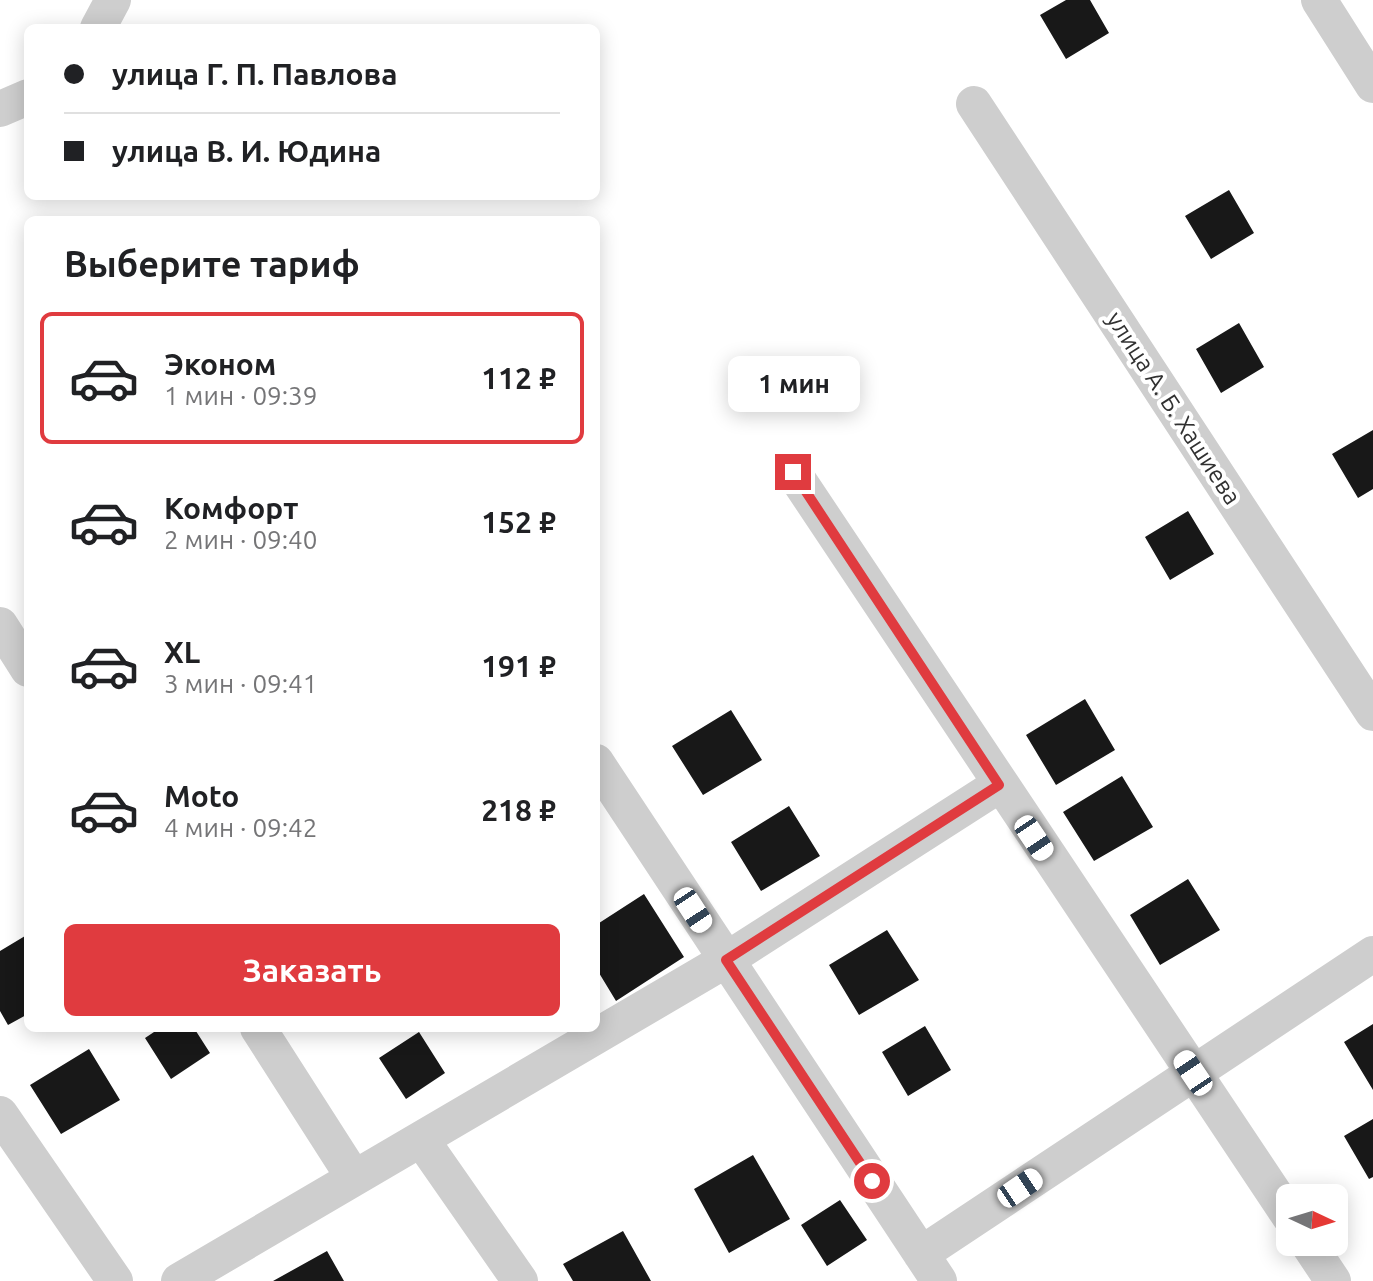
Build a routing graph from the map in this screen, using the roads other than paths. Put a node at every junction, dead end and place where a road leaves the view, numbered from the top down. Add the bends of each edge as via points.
1 (113, 0) edge
2 (1319, 0) edge
3 (100, 24) edge
4 (1373, 85) edge
5 (24, 99) edge
6 (974, 104) dead end
7 (0, 109) edge
8 (793, 472) dead end
9 (0, 625) edge
10 (24, 663) edge
11 (1373, 713) edge
12 (600, 768) edge
13 (999, 785) junction
14 (1373, 954) edge
15 (726, 960) junction
16 (261, 1032) edge
17 (1193, 1073) junction
18 (0, 1114) edge
19 (421, 1139) junction
20 (354, 1178) junction
21 (1276, 1196) edge
22 (1316, 1256) edge
23 (930, 1268) edge
24 (115, 1281) edge
25 (179, 1281) edge
26 (520, 1281) edge
27 (1333, 1281) edge

1 - 3 street
2 - 4 street
5 - 7 street
6 - 11 street, улица А. Б. Хашиева
8 - 13 street
9 - 10 street
12 - 15 street
13 - 15 street
13 - 17 street
14 - 17 street
15 - 19 street
15 - 23 street
16 - 20 street
17 - 21 street
17 - 23 street
18 - 24 street
19 - 20 street
19 - 26 street
20 - 25 street
22 - 27 street

